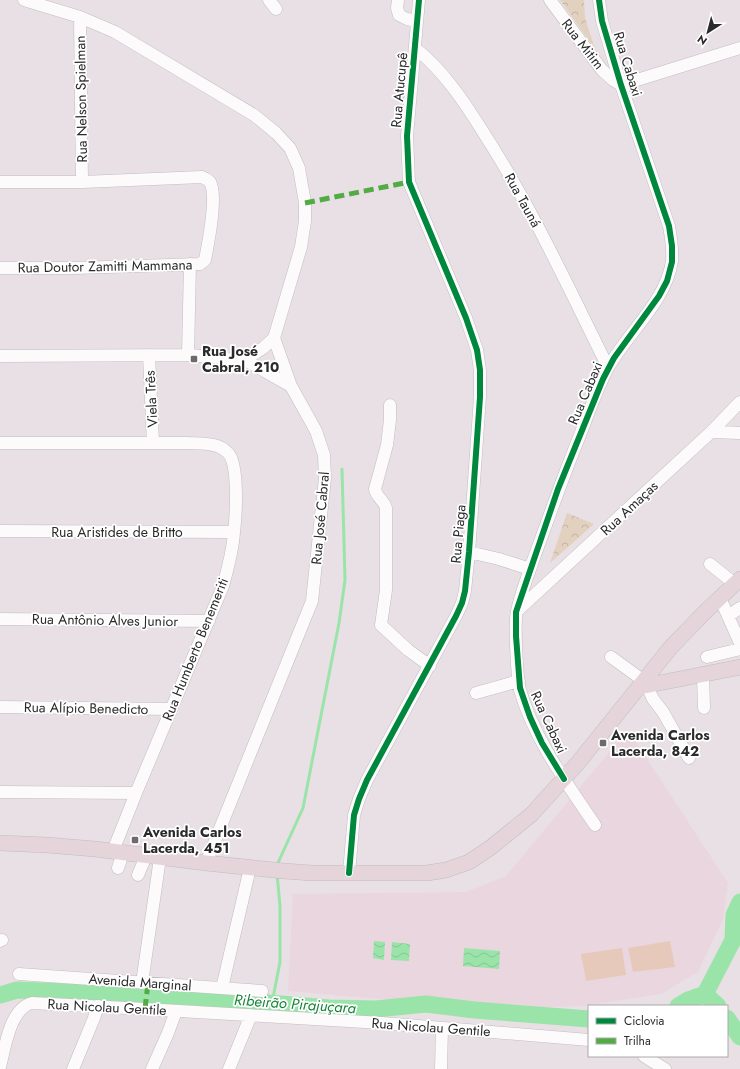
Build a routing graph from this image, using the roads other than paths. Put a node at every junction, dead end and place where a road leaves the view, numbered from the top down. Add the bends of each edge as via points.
1 (24, 0) edge
2 (398, 0) edge
3 (419, 0) edge
4 (550, 0) edge
5 (599, 0) edge
6 (80, 17) junction
7 (417, 21) junction
8 (415, 48) junction
9 (740, 48) edge
10 (621, 85) junction
11 (0, 182) edge
12 (82, 182) junction
13 (408, 182) joint
14 (190, 264) junction
15 (0, 268) edge
16 (274, 338) junction
17 (149, 355) junction
18 (188, 355) junction
19 (0, 356) edge
20 (245, 360) junction
21 (608, 367) junction
22 (291, 386) junction
23 (740, 402) edge
24 (390, 405) dead end
25 (711, 432) junction
26 (740, 433) edge
27 (0, 443) edge
28 (154, 443) junction
29 (0, 531) edge
30 (234, 532) junction
31 (469, 552) junction
32 (710, 564) dead end
33 (530, 569) junction
34 (738, 582) edge
35 (720, 598) junction
36 (740, 608) edge
37 (516, 612) junction
38 (728, 616) junction
39 (0, 620) edge
40 (209, 621) junction
41 (740, 643) edge
42 (740, 648) edge
43 (611, 657) dead end
44 (707, 657) dead end
45 (430, 666) junction
46 (740, 667) edge
47 (703, 675) junction
48 (519, 681) junction
49 (643, 685) junction
50 (476, 693) dead end
51 (0, 707) edge
52 (704, 708) dead end
53 (171, 709) junction
54 (689, 758) dead end
55 (564, 779) junction
56 (0, 792) edge
57 (136, 793) junction
58 (595, 824) dead end
59 (0, 843) edge
60 (118, 852) junction
61 (153, 857) junction
62 (206, 863) junction
63 (118, 868) dead end
64 (250, 868) junction
65 (349, 874) junction
66 (138, 875) dead end
67 (19, 974) dead end
68 (142, 983) junction
69 (222, 988) junction
70 (262, 992) dead end
71 (98, 1006) junction
72 (176, 1011) junction
73 (251, 1015) junction
74 (442, 1028) junction
75 (588, 1040) edge
76 (646, 1057) edge
77 (0, 1067) edge
78 (73, 1069) edge
79 (152, 1069) edge
80 (229, 1069) edge
81 (440, 1069) edge
82 (666, 1069) edge

1 - 6 street
2 - 7 street via 399,14 406,19
3 - 7 street, Rua Atucupê
4 - 10 street, Rua Mitim via 602,70
5 - 10 street, Rua Cabaxi via 602,21
6 - 12 street, Rua Nelson Spielman
6 - 16 street via 128,39 254,115 276,132 290,148 298,168 306,221 301,247
7 - 8 street, Rua Atucupê
8 - 13 street, Rua Atucupê via 407,136
8 - 21 street, Rua Tauná via 447,80 502,160
9 - 10 street
10 - 21 street, Rua Cabaxi via 669,226 672,262 667,281 659,296
11 - 12 street, Rua Doutor Zamitti Mammana
12 - 14 street, Rua Doutor Zamitti Mammana via 202,177 210,182 213,213 205,260 202,263
13 - 31 street, Rua Piaga via 477,350 480,397
14 - 15 street, Rua Doutor Zamitti Mammana
14 - 18 street
16 - 20 street
16 - 22 street
17 - 18 street, Rua José Cabral
17 - 19 street, Rua José Cabral
17 - 28 street, Viela Três
18 - 20 street, Rua José Cabral
20 - 22 street, Rua José Cabral
21 - 33 street, Rua Cabaxi via 558,489
22 - 62 street, Rua José Cabral via 316,431 324,455 325,478 312,601
23 - 25 street, Rua Amaças
24 - 45 street via 387,445 375,490 386,508 386,590 381,626
25 - 26 street
25 - 37 street, Rua Amaças
27 - 28 street, Rua Humberto Benemeriti
28 - 30 street, Rua Humberto Benemeriti via 212,444 221,447 231,456 235,479
29 - 30 street, Rua Aristides de Britto
30 - 40 street, Rua Humberto Benemeriti via 223,586
31 - 33 street
31 - 45 street, Rua Piaga via 462,603
32 - 34 street
33 - 37 street, Rua Cabaxi
34 - 35 main road
35 - 38 street
35 - 49 main road via 671,647
36 - 38 street
37 - 48 street, Rua Cabaxi
38 - 41 street
39 - 40 street, Rua Antônio Alves Junior
40 - 53 street, Rua Humberto Benemeriti
42 - 44 street
43 - 49 street
45 - 65 street, Rua Piaga via 358,799 354,815
46 - 47 main road
47 - 49 main road
47 - 52 street
48 - 50 street
48 - 55 street, Rua Cabaxi via 530,717
49 - 54 street via 663,712
49 - 55 main road
51 - 53 street, Rua Alípio Benedicto
53 - 57 street, Rua Humberto Benemeriti
55 - 58 street, Rua Cabaxi
55 - 65 main road via 526,819 468,862 446,870 427,873
56 - 57 street
57 - 60 street, Rua Humberto Benemeriti
59 - 60 main road
60 - 61 main road
60 - 63 street, Rua Humberto Benemeriti
61 - 62 main road
61 - 66 street
61 - 68 street
62 - 64 main road
64 - 65 main road
64 - 69 street
67 - 68 street, Avenida Marginal
68 - 69 street, Avenida Marginal
69 - 70 street, Avenida Marginal
71 - 72 street, Rua Nicolau Gentile
71 - 77 street, Rua Nicolau Gentile via 32,1003 23,1007 15,1018
71 - 78 street
72 - 73 street, Rua Nicolau Gentile
72 - 79 street
73 - 74 street, Rua Nicolau Gentile
73 - 80 street
74 - 75 street, Rua Nicolau Gentile
74 - 81 street
76 - 82 street

